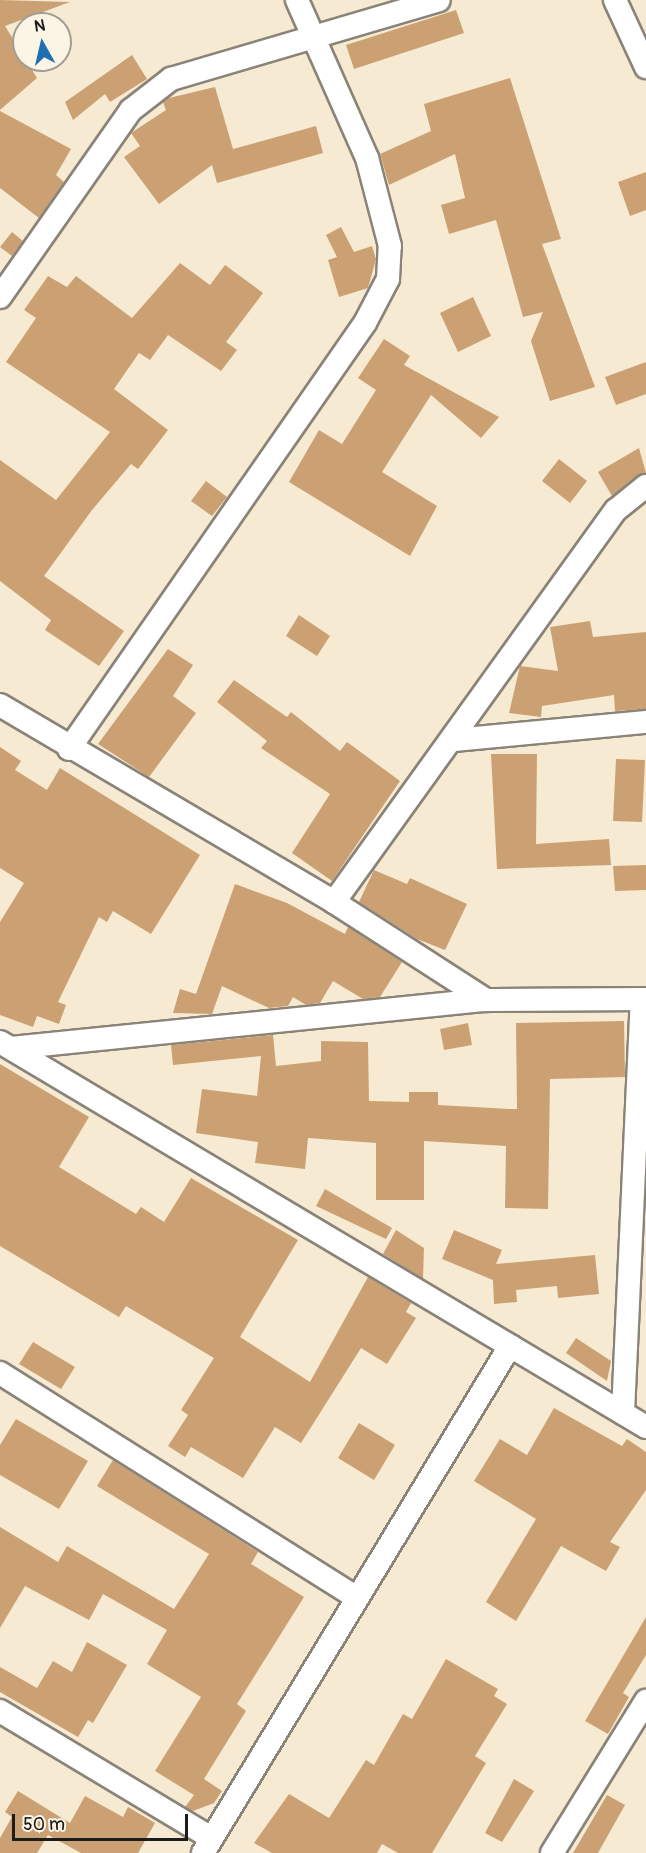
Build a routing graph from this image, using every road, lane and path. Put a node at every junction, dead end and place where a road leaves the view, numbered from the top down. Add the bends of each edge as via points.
1 (297, 0) edge
2 (439, 0) edge
3 (615, 0) edge
4 (314, 39) junction
5 (646, 67) edge
6 (0, 297) edge
7 (646, 486) edge
8 (0, 705) edge
9 (646, 722) edge
10 (454, 740) junction
11 (69, 749) junction
12 (334, 902) junction
13 (486, 1000) junction
14 (644, 1000) edge
15 (5, 1045) edge
16 (510, 1346) junction
17 (0, 1374) edge
18 (622, 1413) junction
19 (646, 1427) edge
20 (356, 1597) junction
21 (0, 1711) edge
22 (643, 1713) edge
23 (207, 1845) edge
24 (552, 1853) edge

1 - 4 street
2 - 4 street
3 - 5 street
4 - 6 street via 171,79 131,110
4 - 11 street via 367,158 390,246 388,279 365,323
7 - 10 street via 616,510
8 - 11 street
9 - 10 street
10 - 12 street
11 - 12 street
12 - 13 street
13 - 14 street
13 - 15 street
14 - 18 street
15 - 16 street
16 - 18 street
16 - 20 street
17 - 20 street
18 - 19 street
20 - 23 street
21 - 23 street
22 - 24 street

